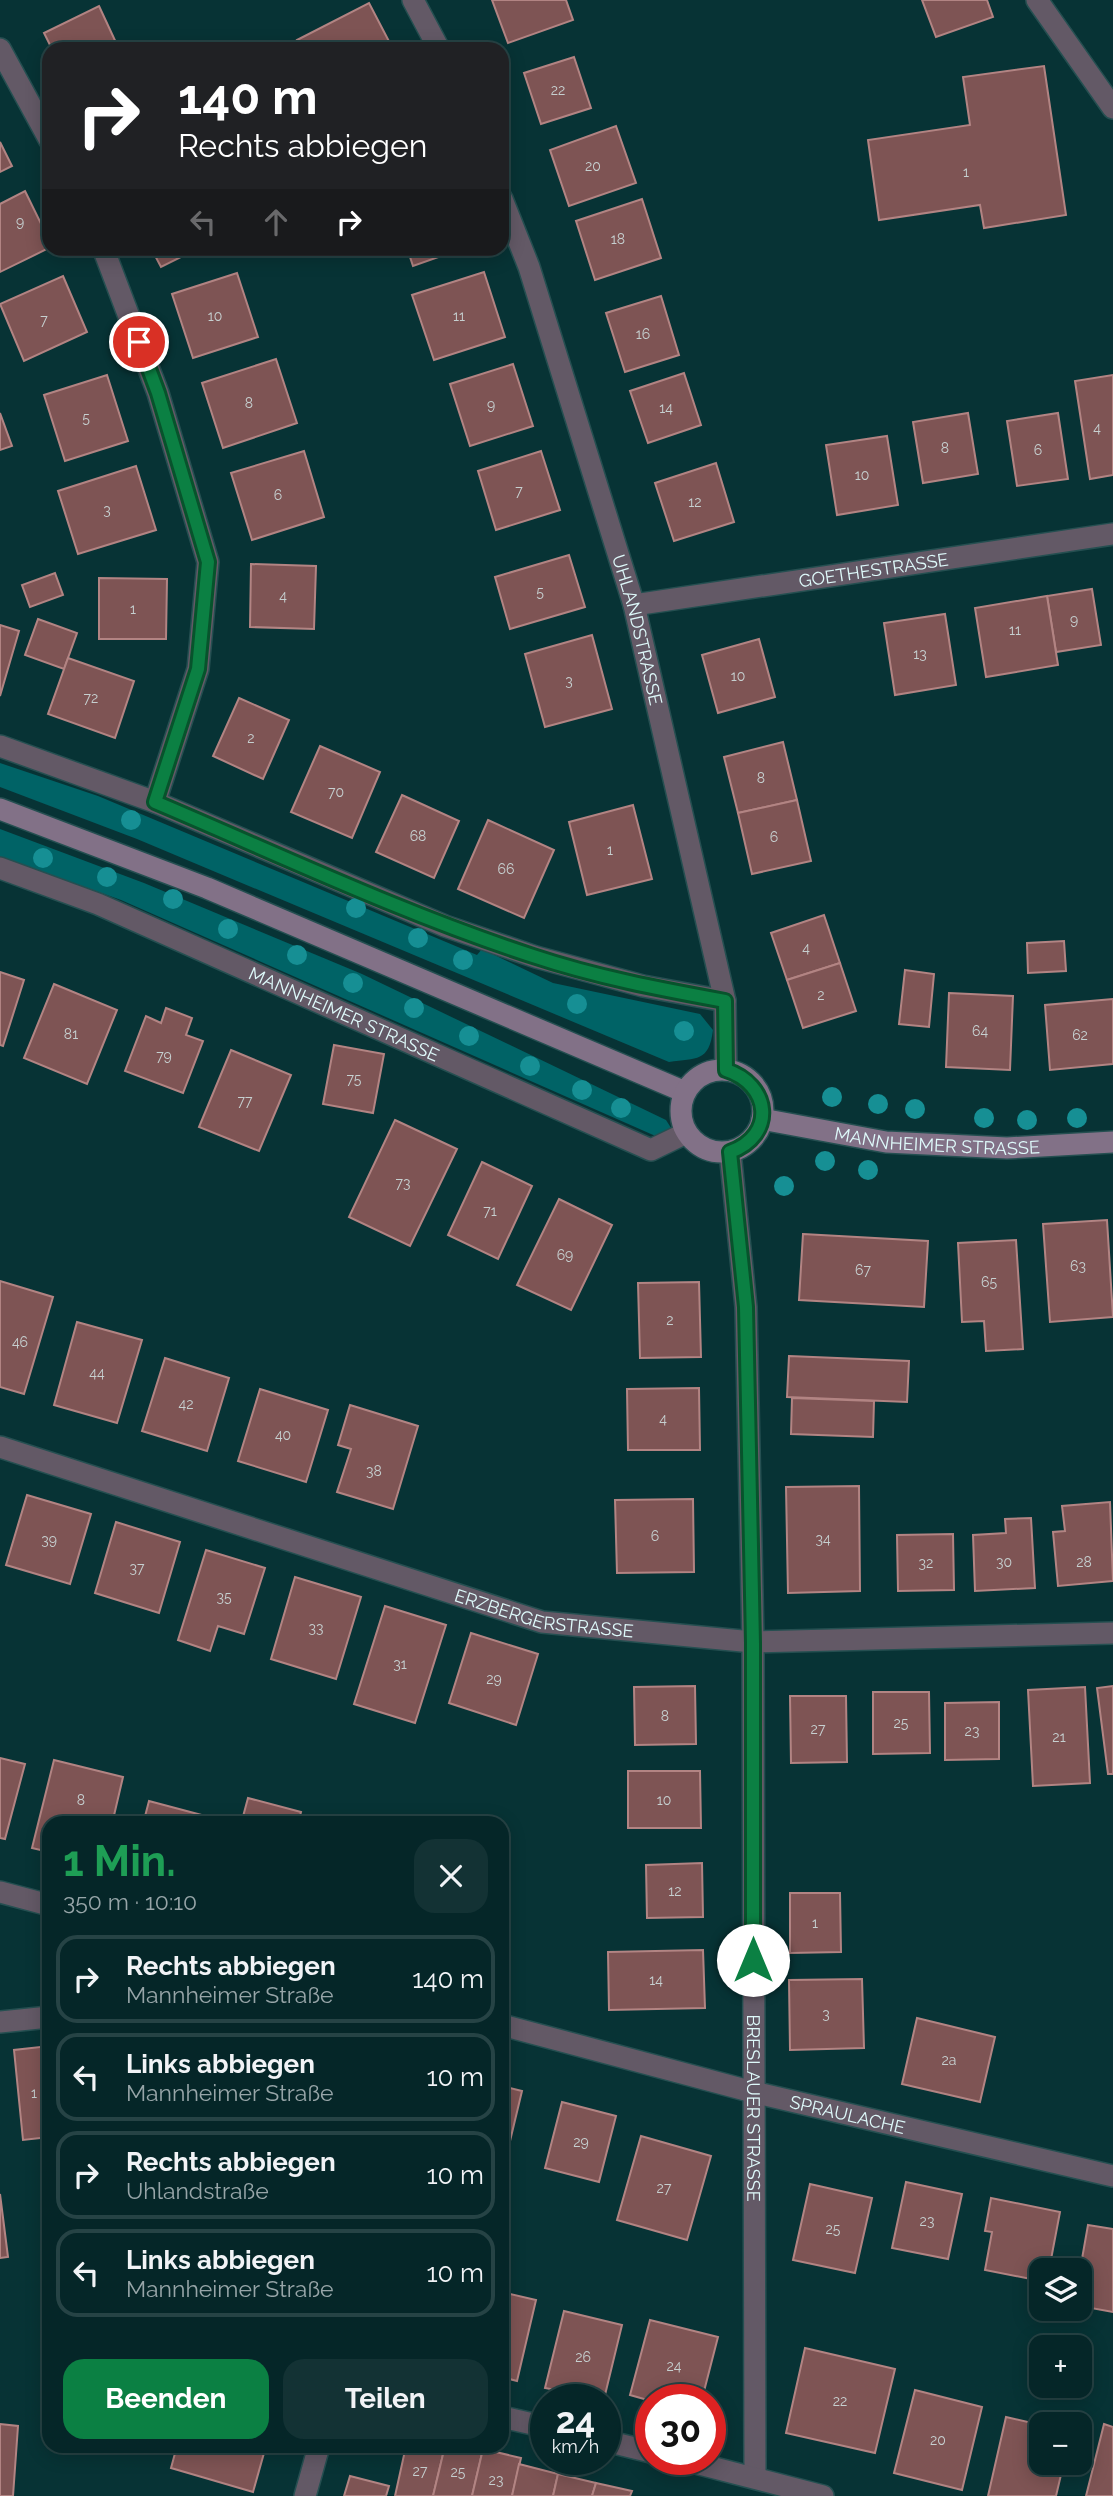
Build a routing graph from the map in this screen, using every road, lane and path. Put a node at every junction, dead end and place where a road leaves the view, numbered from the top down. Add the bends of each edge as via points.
1 (413, 0) edge
2 (1037, 0) edge
3 (435, 42) edge
4 (0, 49) edge
5 (1113, 108) edge
6 (42, 126) edge
7 (509, 217) edge
8 (106, 256) edge
9 (1113, 534) edge
10 (634, 605) junction
11 (0, 746) edge
12 (155, 802) junction
13 (0, 809) edge
14 (0, 868) edge
15 (725, 1001) junction
16 (726, 1070) junction
17 (685, 1092) junction
18 (762, 1119) junction
19 (686, 1133) junction
20 (1113, 1142) edge
21 (730, 1152) junction
22 (0, 1447) edge
23 (1113, 1633) edge
24 (753, 1643) junction
25 (0, 1892) edge
26 (42, 1903) edge
27 (42, 2018) edge
28 (0, 2022) edge
29 (509, 2027) edge
30 (753, 2092) junction
31 (1113, 2176) edge
32 (509, 2419) edge
33 (530, 2423) edge
34 (317, 2453) edge
35 (726, 2469) edge
36 (755, 2476) junction
37 (305, 2496) edge
38 (823, 2496) edge

1 - 3 street
2 - 5 street
4 - 6 street
7 - 10 street, UHLANDSTRASSE via 529,267
8 - 12 street via 158,393 208,562 198,669
9 - 10 street, GOETHESTRASSE
10 - 15 street, UHLANDSTRASSE
11 - 12 street
12 - 15 street via 445,926 630,983
13 - 17 main road via 207,888
14 - 19 street, MANNHEIMER STRASSE via 98,904 651,1150
15 - 16 street, UHLANDSTRASSE
16 - 17 main road via 700,1077
16 - 18 main road via 755,1087
17 - 19 main road via 681,1118
18 - 20 main road, MANNHEIMER STRASSE via 886,1142 1007,1147
18 - 21 main road via 751,1140
19 - 21 main road via 707,1150
21 - 24 street, BRESLAUER STRASSE via 746,1307
22 - 24 street, ERZBERGERSTRASSE via 542,1622
23 - 24 street, ERZBERGERSTRASSE
24 - 30 street, BRESLAUER STRASSE
25 - 26 street
27 - 28 street
29 - 30 street, SPRAULACHE
30 - 31 street, SPRAULACHE
30 - 36 street, BRESLAUER STRASSE
32 - 33 street
34 - 37 street
35 - 36 street
36 - 38 street

